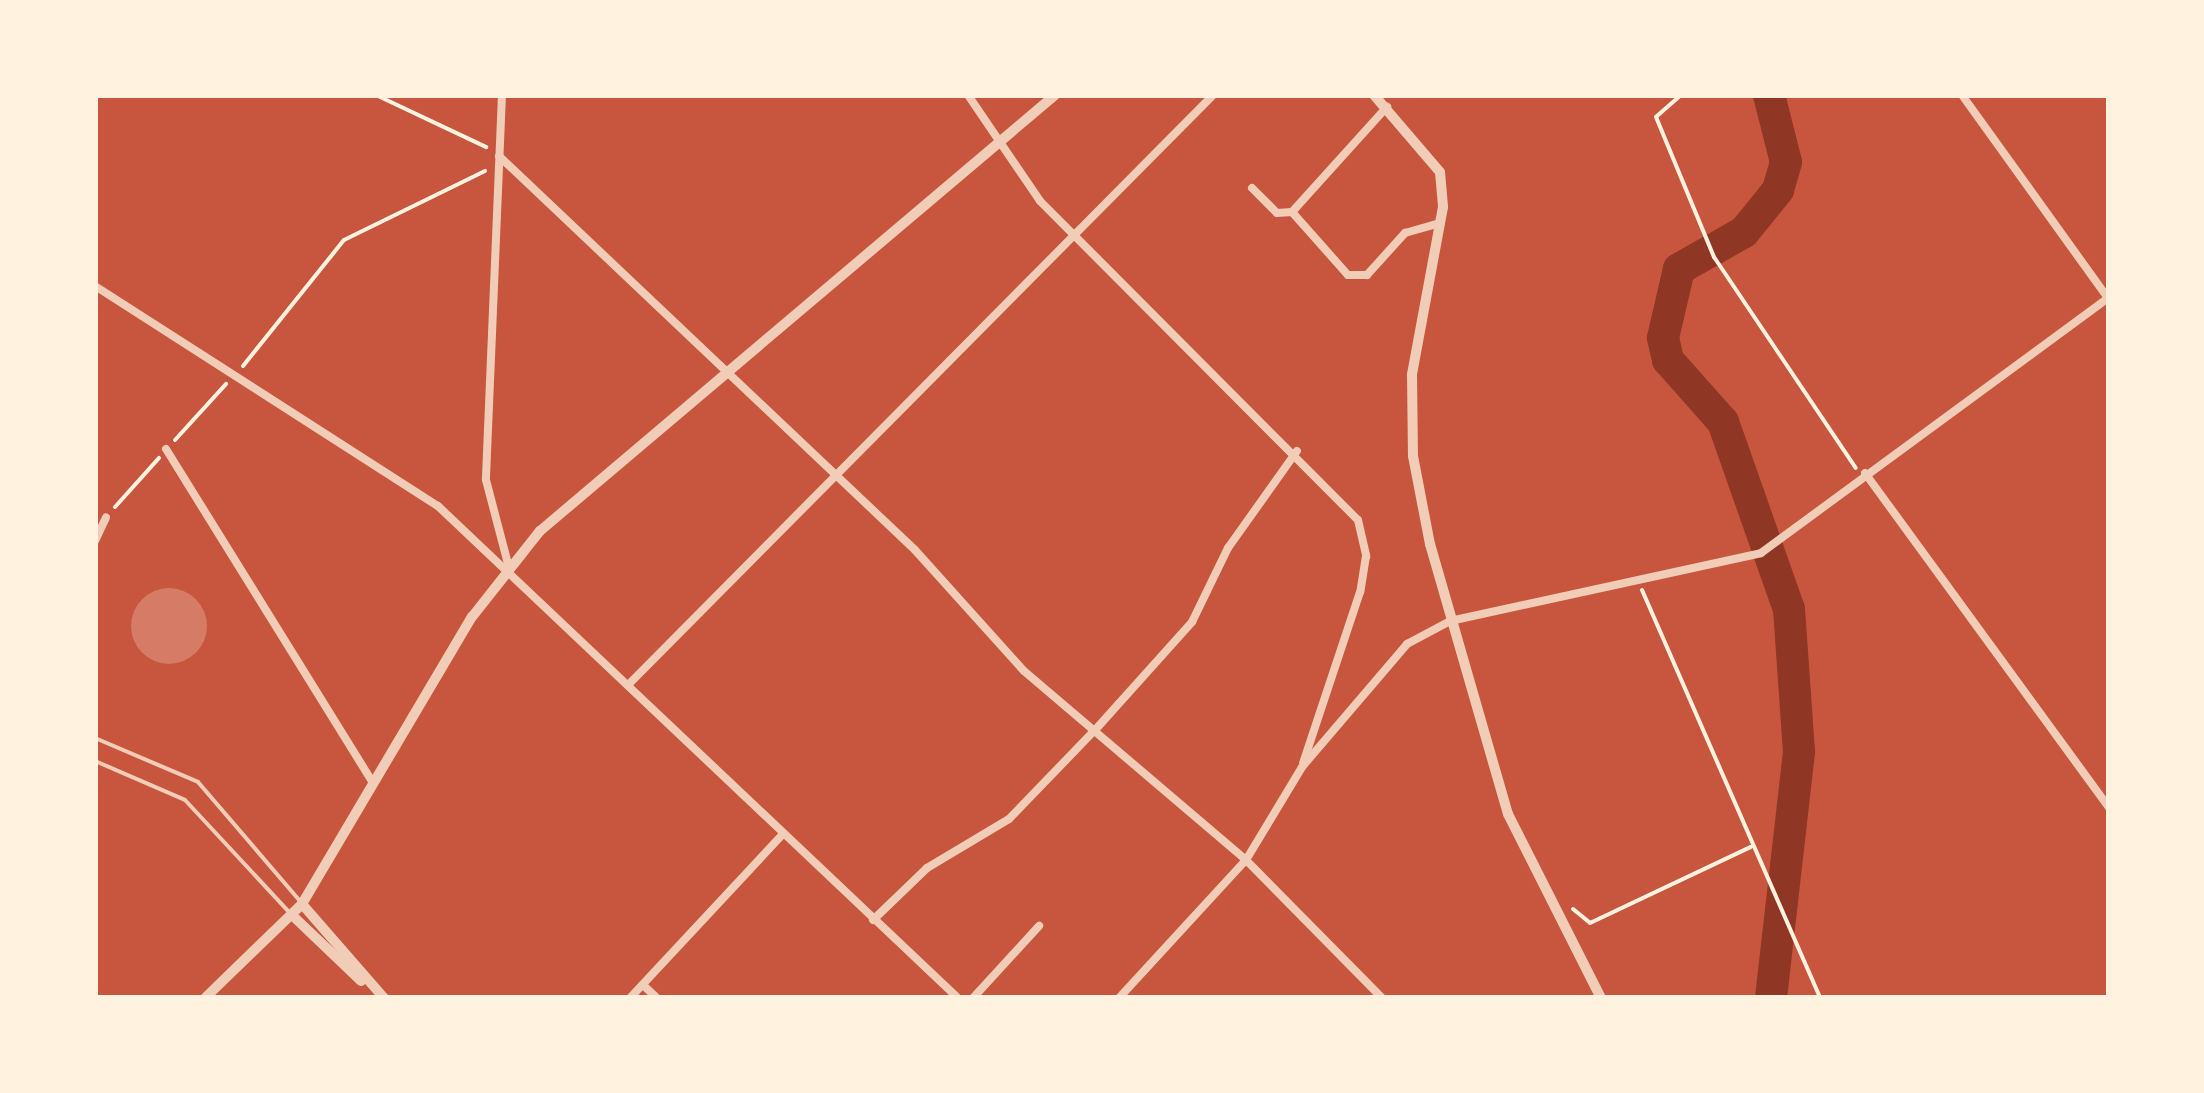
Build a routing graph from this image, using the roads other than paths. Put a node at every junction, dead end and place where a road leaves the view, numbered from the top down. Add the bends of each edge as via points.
1 (502, 95) edge
2 (968, 95) edge
3 (1056, 95) edge
4 (1214, 95) edge
5 (1374, 95) edge
6 (1962, 95) edge
7 (1387, 106) junction
8 (998, 142) junction
9 (499, 158) junction
10 (1252, 188) dead end
11 (1292, 212) junction
12 (1440, 223) junction
13 (1078, 240) junction
14 (95, 286) edge
15 (2109, 298) edge
16 (724, 370) junction
17 (166, 449) road end
18 (1297, 452) junction
19 (1863, 475) junction
20 (838, 480) junction
21 (106, 518) road end
22 (95, 541) edge
23 (510, 568) junction
24 (1450, 620) junction
25 (630, 683) junction
26 (1096, 729) junction
27 (95, 738) edge
28 (95, 761) edge
29 (1302, 767) junction
30 (372, 782) junction
31 (2109, 808) edge
32 (781, 836) junction
33 (1246, 860) junction
34 (302, 904) junction
35 (293, 916) junction
36 (873, 920) junction
37 (1039, 926) dead end
38 (642, 985) junction
39 (205, 998) edge
40 (383, 998) edge
41 (630, 998) edge
42 (657, 998) edge
43 (958, 998) edge
44 (973, 998) edge
45 (1119, 998) edge
46 (1382, 998) edge
47 (1601, 998) edge

1 - 9 street
2 - 8 street
3 - 8 street
4 - 13 street
5 - 7 street
6 - 15 street
7 - 11 street
7 - 12 street via 1440,172
8 - 13 street
8 - 16 street
9 - 16 street
9 - 23 street via 486,480
10 - 11 street via 1277,213
11 - 12 street via 1348,275 1367,275 1405,234
12 - 24 street via 1412,374 1413,456
13 - 18 street
13 - 20 street
14 - 23 street via 438,506
15 - 19 street
16 - 20 street
16 - 23 street via 574,497
17 - 30 street
18 - 26 street via 1228,548 1192,622
18 - 29 street via 1358,520 1366,556
19 - 24 street via 1761,552
19 - 31 street
20 - 25 street
20 - 26 street via 1024,672
21 - 22 street
23 - 25 street
23 - 30 street
24 - 29 street via 1376,670
24 - 47 street via 1508,814 1550,910
25 - 32 street
26 - 33 street
26 - 36 street via 1009,819 927,868
27 - 34 lane via 198,782
28 - 35 lane via 184,800
29 - 33 street
30 - 34 street
32 - 36 street
32 - 38 street
33 - 45 street
33 - 46 street
34 - 35 street
34 - 40 street
35 - 39 street
35 - 40 street
36 - 43 street
37 - 44 street
38 - 41 street
38 - 42 street

